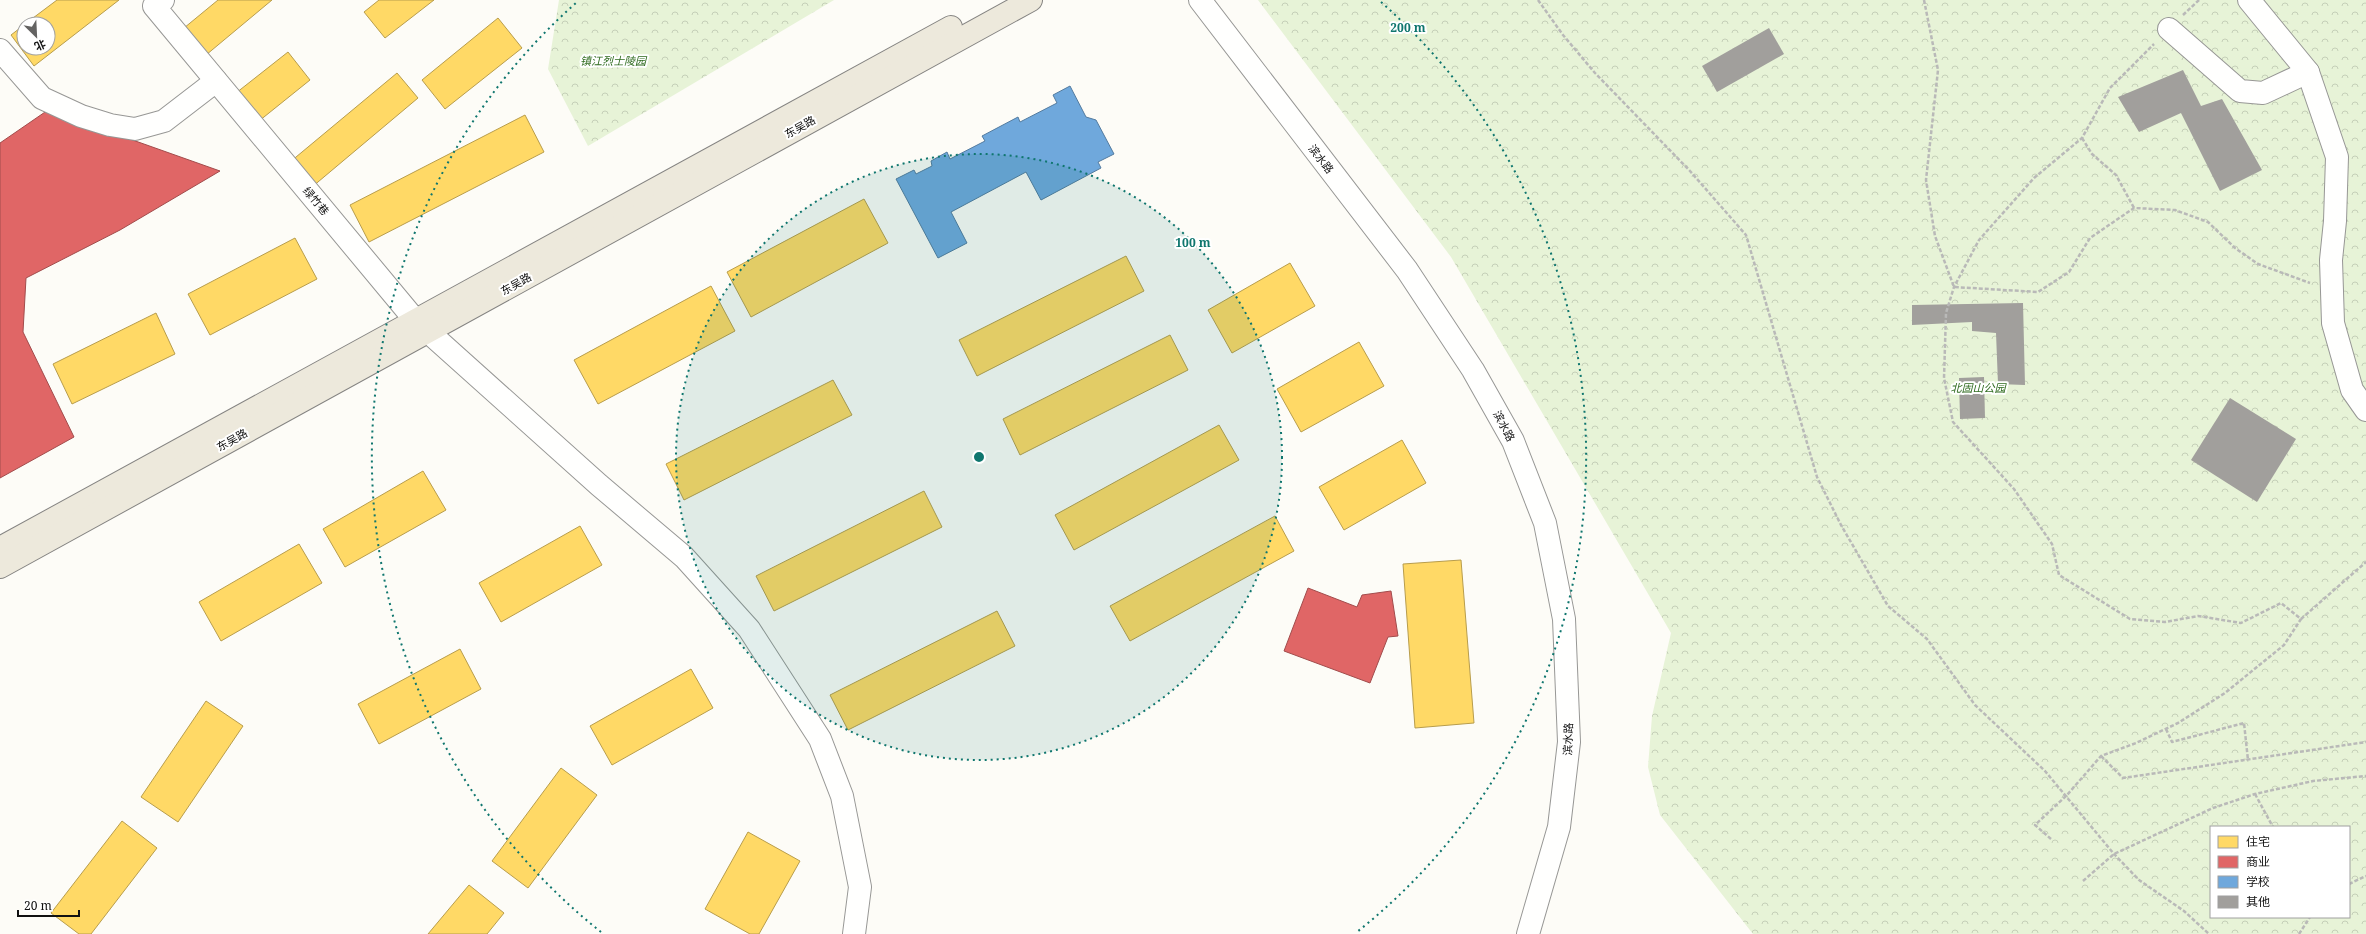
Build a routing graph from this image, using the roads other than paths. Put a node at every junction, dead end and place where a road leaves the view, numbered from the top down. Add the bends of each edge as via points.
1 (1000, 0) edge
2 (1031, 0) edge
3 (1200, 0) edge
4 (2249, 0) edge
5 (159, 3) edge
6 (2169, 29) road end
7 (0, 50) edge
8 (2308, 72) junction
9 (216, 81) junction
10 (422, 326) junction
11 (2366, 410) edge
12 (0, 548) edge
13 (0, 567) edge
14 (854, 934) edge
15 (1528, 934) edge

1 - 10 main road, 东吴路
2 - 10 main road, 东吴路
3 - 15 street, 滨水路 via 1407,270 1473,370 1513,441 1545,523 1564,619 1569,742 1559,827
4 - 8 street
5 - 9 street, 绿竹巷
6 - 8 street via 2240,91 2263,92
7 - 9 street via 42,98 81,116 134,129 164,121
8 - 11 street via 2337,157 2336,221 2331,260 2333,323 2352,390
9 - 10 street, 绿竹巷
10 - 12 main road, 东吴路
10 - 13 main road, 东吴路
10 - 14 street, 绿竹巷 via 684,557 749,629 820,739 842,796 860,887

